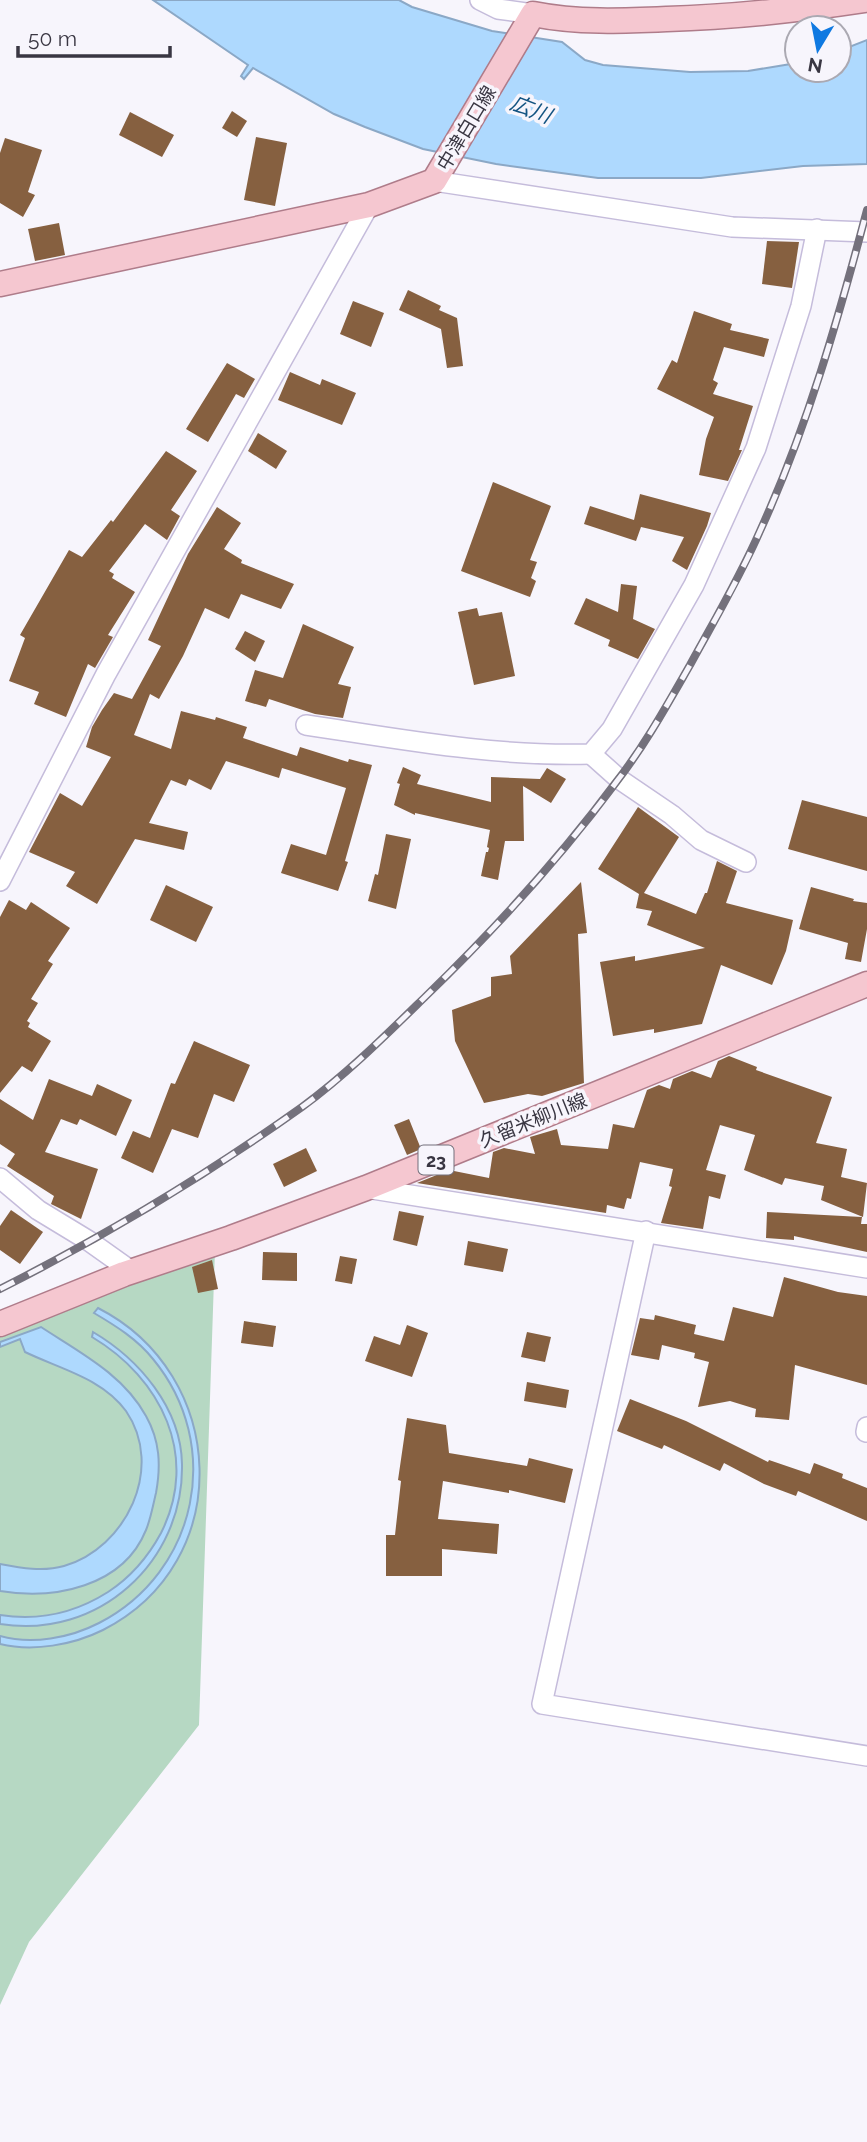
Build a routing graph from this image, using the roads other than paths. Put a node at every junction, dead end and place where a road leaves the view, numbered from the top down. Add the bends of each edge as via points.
1 (480, 0) edge
2 (865, 0) edge
3 (787, 6) edge
4 (533, 14) junction
5 (438, 175) junction
6 (369, 205) junction
7 (817, 229) junction
8 (867, 232) edge
9 (0, 284) edge
10 (306, 725) dead end
11 (591, 754) junction
12 (746, 862) dead end
13 (0, 881) edge
14 (867, 984) edge
15 (0, 1178) edge
16 (366, 1188) junction
17 (646, 1231) junction
18 (867, 1268) edge
19 (124, 1274) junction
20 (0, 1324) edge
21 (867, 1756) edge

1 - 4 street via 498,9
2 - 3 main road
3 - 4 main road via 615,21 561,20
4 - 5 main road, 中津白口線
5 - 6 main road, 中津白口線
5 - 7 street via 732,227
6 - 9 main road, 中津白口線
6 - 13 street via 106,674
7 - 8 street
7 - 11 street via 801,306 756,448 694,584 612,729
10 - 11 street via 442,746
11 - 12 street via 701,840
14 - 16 main road, 久留米柳川線 / 23
15 - 19 street via 38,1210 127,1268
16 - 17 street
16 - 19 main road, 久留米柳川線 / 23
17 - 18 street
17 - 21 street via 542,1704
19 - 20 main road, 久留米柳川線 / 23

